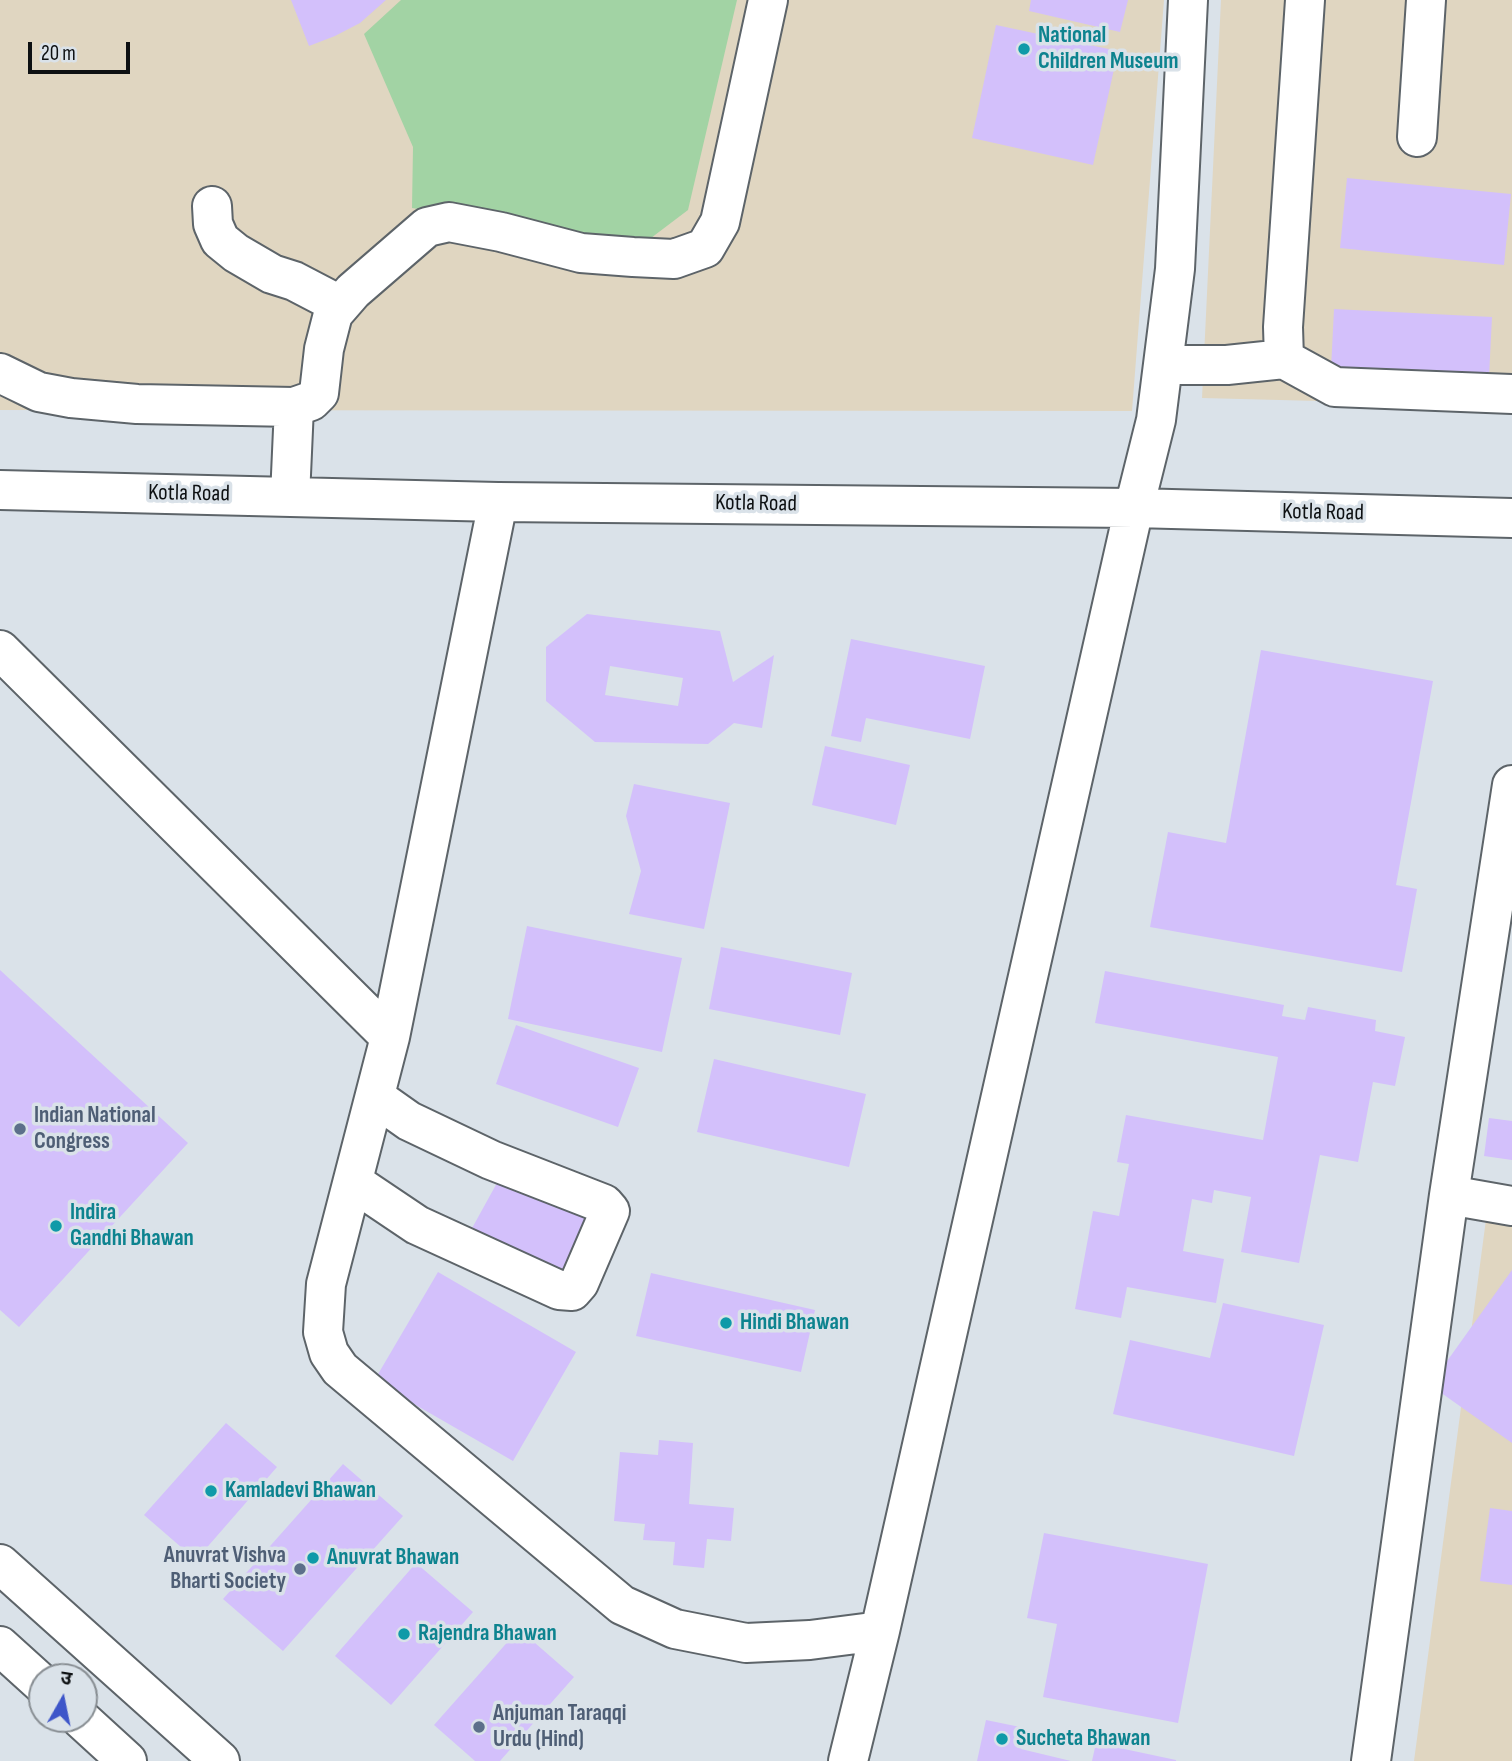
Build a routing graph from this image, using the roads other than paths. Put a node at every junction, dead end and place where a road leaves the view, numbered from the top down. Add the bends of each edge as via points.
1 (768, 0) edge
2 (1188, 0) edge
3 (1305, 0) edge
4 (1426, 0) edge
5 (1417, 137) dead end
6 (212, 206) dead end
7 (340, 305) junction
8 (1284, 359) junction
9 (1164, 365) junction
10 (0, 373) edge
11 (1512, 394) edge
12 (294, 407) junction
13 (0, 490) edge
14 (290, 497) junction
15 (498, 502) junction
16 (1134, 508) junction
17 (1512, 518) edge
18 (0, 650) edge
19 (1512, 785) edge
20 (390, 1037) junction
21 (374, 1097) junction
22 (352, 1182) junction
23 (1449, 1195) junction
24 (1512, 1206) edge
25 (0, 1564) edge
26 (880, 1631) junction
27 (0, 1646) edge
28 (28, 1671) edge
29 (96, 1733) edge
30 (127, 1761) edge
31 (220, 1761) edge
32 (848, 1761) edge
33 (1371, 1761) edge

1 - 7 street via 720,222 705,248 674,259 581,253 449,222 427,227
2 - 9 street via 1175,269
3 - 8 street
4 - 5 street
6 - 7 street via 220,240 236,253
7 - 12 street via 333,314 324,349 319,393
8 - 9 street
8 - 11 street via 1335,387
9 - 16 street
10 - 12 street via 39,392 71,398
12 - 14 street
13 - 14 street, Kotla Road
14 - 15 street, Kotla Road
15 - 16 street, Kotla Road
15 - 20 street
16 - 17 street, Kotla Road
16 - 26 street
18 - 20 street
19 - 23 street
20 - 21 street
21 - 22 street
21 - 22 street via 409,1121 610,1211 579,1283 572,1291 559,1290 417,1225
22 - 26 street via 326,1284 323,1332 328,1353 340,1369 622,1605 675,1629 746,1643
23 - 24 street
23 - 33 street
25 - 31 street
26 - 32 street
27 - 28 street
29 - 30 street

